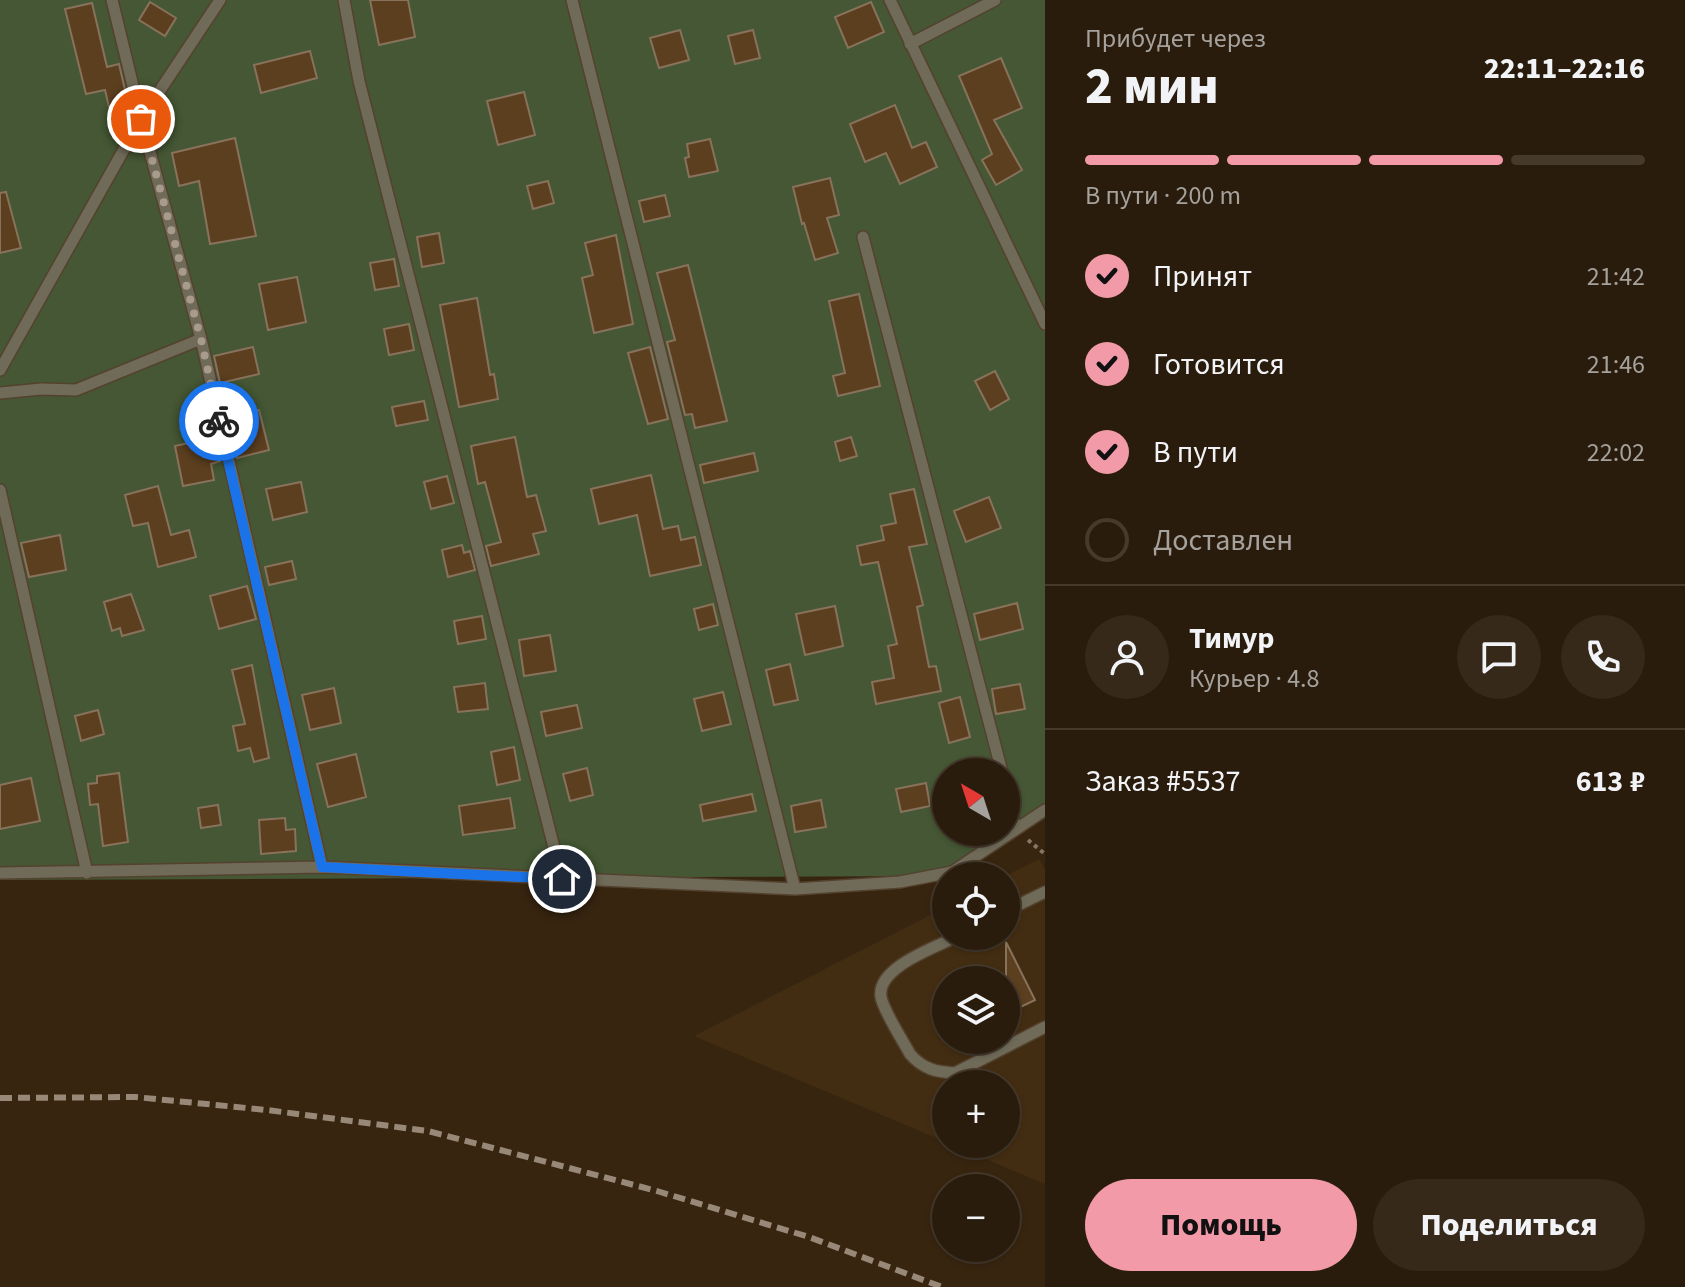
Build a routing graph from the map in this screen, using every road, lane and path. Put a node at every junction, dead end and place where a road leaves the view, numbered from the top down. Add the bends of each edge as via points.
1 (112, 0) edge
2 (220, 0) edge
3 (344, 0) edge
4 (572, 0) edge
5 (890, 0) edge
6 (995, 0) edge
7 (910, 44) junction
8 (141, 119) junction
9 (863, 237) dead end
10 (1045, 324) edge
11 (201, 339) junction
12 (0, 370) edge
13 (0, 393) edge
14 (0, 490) edge
15 (998, 758) edge
16 (1045, 810) edge
17 (1020, 826) edge
18 (991, 846) edge
19 (322, 867) junction
20 (0, 873) edge
21 (87, 873) junction
22 (562, 879) junction
23 (795, 889) junction
24 (1045, 892) edge
25 (1020, 904) edge
26 (932, 949) edge
27 (1045, 1027) edge

1 - 8 lane
2 - 8 lane
3 - 22 lane via 359,81
4 - 23 lane
5 - 7 lane
6 - 7 lane
7 - 10 lane
8 - 11 lane
8 - 12 lane
9 - 15 lane
11 - 13 lane via 76,390
11 - 19 lane
14 - 21 lane
16 - 17 lane
18 - 23 lane via 952,872 900,882
19 - 21 lane
19 - 22 lane
20 - 21 lane
22 - 23 lane
24 - 25 lane
26 - 27 lane via 899,966 884,981 881,997 916,1062 955,1073

